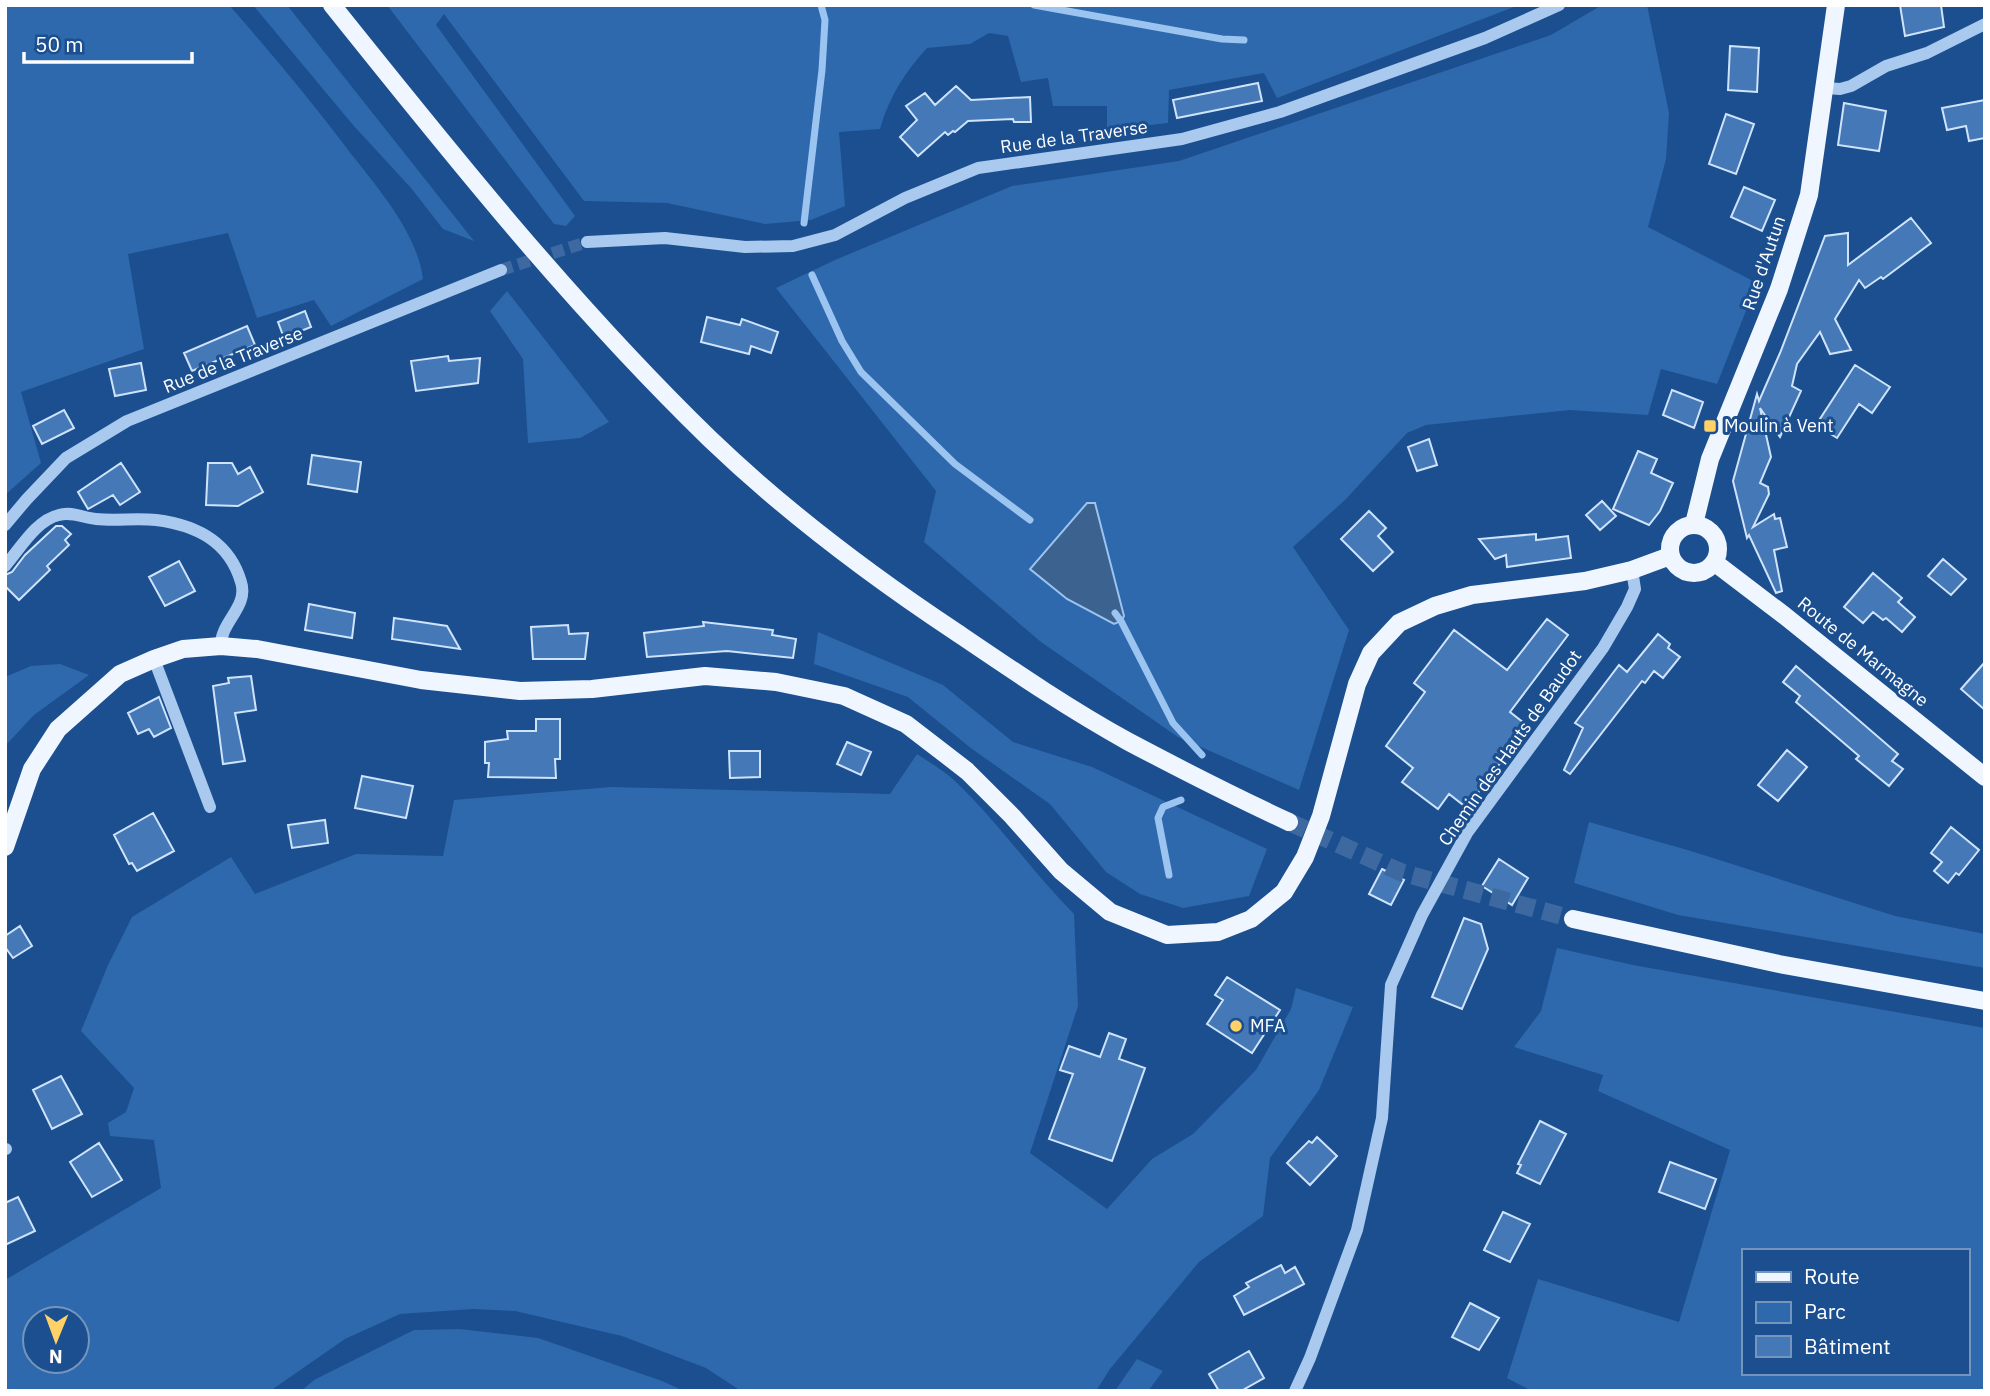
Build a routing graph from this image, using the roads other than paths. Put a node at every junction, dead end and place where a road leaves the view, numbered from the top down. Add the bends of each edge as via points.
1 (332, 5) edge
2 (1559, 5) edge
3 (1836, 5) edge
4 (1985, 24) edge
5 (1826, 88) junction
6 (587, 242) tunnel mouth
7 (501, 270) tunnel mouth
8 (1694, 524) junction
9 (5, 526) edge
10 (1670, 556) junction
11 (1714, 562) junction
12 (5, 566) edge
13 (1632, 570) junction
14 (221, 646) junction
15 (154, 659) junction
16 (1985, 778) edge
17 (209, 807) dead end
18 (1289, 822) tunnel mouth
19 (5, 847) edge
20 (1573, 919) tunnel mouth
21 (1985, 1001) edge
22 (1295, 1391) edge

1 - 18 main road via 483,194 598,324 711,440 808,525 1017,674 1127,740
2 - 6 street, Rue de la Traverse via 1485,38 1280,112 1182,139 978,168 905,198 835,236 793,246 745,247 665,239
3 - 5 main road, Rue d'Autun
4 - 5 street via 1927,53 1886,65 1851,86
5 - 8 main road, Rue d'Autun via 1809,195 1779,289 1710,459
7 - 9 street, Rue de la Traverse via 127,421 66,458
8 - 10 main road via 1674,534
8 - 11 main road via 1708,529 1717,541
10 - 11 main road via 1679,568 1694,573
10 - 13 main road
11 - 16 main road, Route de Marmagne
12 - 14 street via 40,525 59,514 157,520 200,532 230,555 242,584 241,604 221,636
13 - 14 main road via 1585,581 1472,595 1399,624 1371,653 1357,684 1321,816 1305,857 1284,892 1251,919 1205,933 1167,935 1110,912 1060,871 967,771 906,724 844,696 776,682 705,676 592,689 520,691 421,680
13 - 22 street, Chemin des Hauts de Baudot via 1635,589 1627,607 1603,648 1467,833 1422,915 1391,985 1382,1118 1357,1230
14 - 15 main road via 183,649
15 - 17 street
15 - 19 main road via 120,674 58,729 32,769
20 - 21 main road via 1779,964

